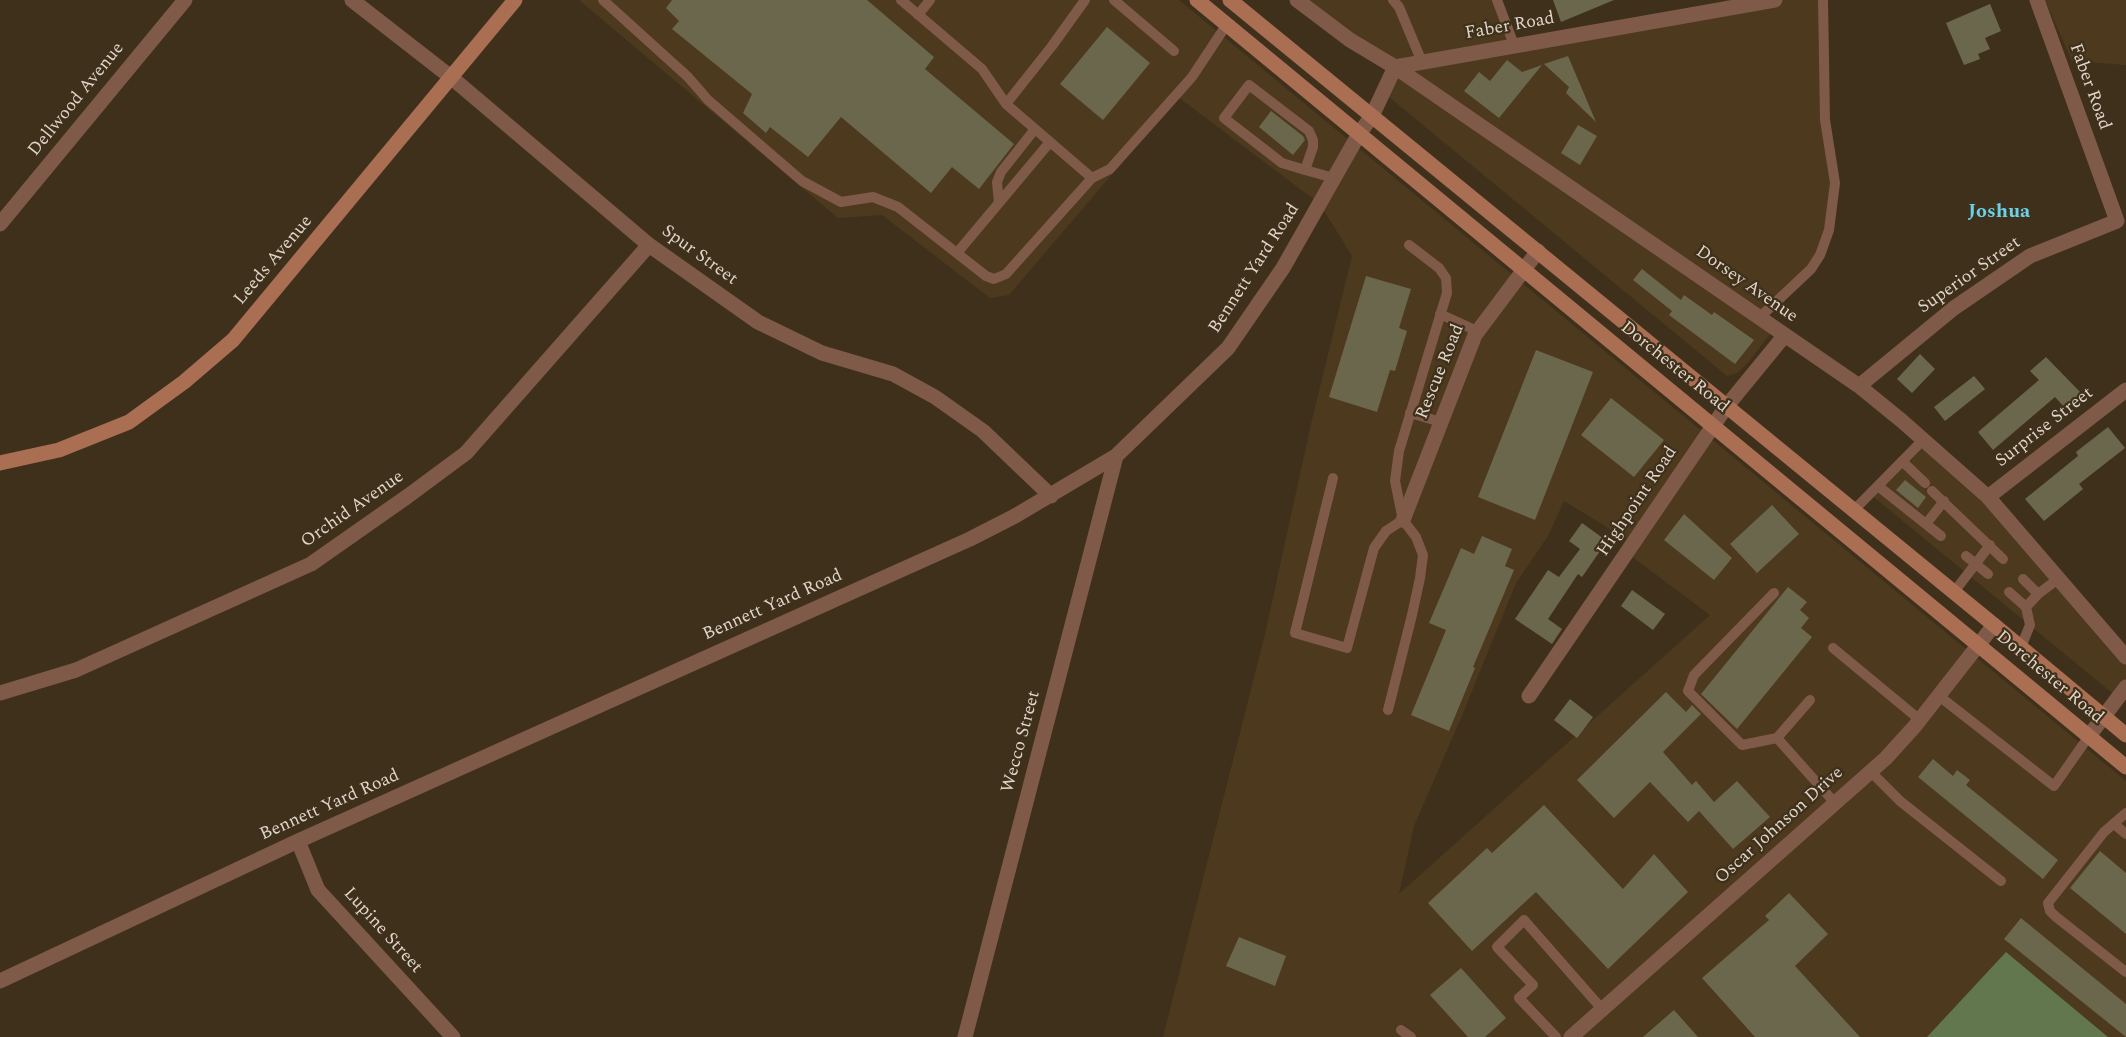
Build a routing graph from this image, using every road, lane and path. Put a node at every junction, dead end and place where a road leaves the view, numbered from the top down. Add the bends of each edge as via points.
1 (184, 0) edge
2 (352, 0) edge
3 (515, 0) edge
4 (603, 0) edge
5 (901, 0) edge
6 (930, 0) edge
7 (1085, 0) edge
8 (1114, 0) edge
9 (1197, 0) edge
10 (1230, 0) edge
11 (1297, 0) edge
12 (1393, 0) edge
13 (1497, 0) edge
14 (1775, 0) edge
15 (1823, 0) edge
16 (2037, 0) edge
17 (918, 15) junction
18 (1227, 24) junction
19 (1514, 45) junction
20 (1174, 51) dead end
21 (1422, 62) junction
22 (1395, 67) junction
23 (452, 78) junction
24 (1006, 104) junction
25 (1372, 116) junction
26 (1035, 129) junction
27 (1359, 134) junction
28 (1050, 142) junction
29 (1305, 170) junction
30 (1092, 178) junction
31 (1334, 178) junction
32 (999, 203) junction
33 (2117, 221) joint
34 (0, 224) edge
35 (649, 245) junction
36 (1409, 245) dead end
37 (1538, 251) junction
38 (957, 253) junction
39 (1524, 270) junction
40 (1440, 314) junction
41 (1760, 317) junction
42 (1477, 331) junction
43 (1785, 335) junction
44 (1859, 386) junction
45 (2126, 390) edge
46 (1726, 407) junction
47 (1410, 413) junction
48 (1441, 422) junction
49 (1713, 425) junction
50 (1924, 440) junction
51 (1116, 456) junction
52 (1902, 461) junction
53 (0, 463) edge
54 (1333, 478) dead end
55 (1878, 486) junction
56 (1051, 496) junction
57 (1988, 497) junction
58 (1944, 501) junction
59 (1854, 510) junction
60 (1403, 520) junction
61 (1926, 524) junction
62 (1941, 536) dead end
63 (1990, 545) junction
64 (1966, 556) dead end
65 (2003, 559) dead end
66 (1975, 564) junction
67 (1988, 574) dead end
68 (2023, 579) dead end
69 (2058, 579) junction
70 (1954, 592) junction
71 (2009, 592) dead end
72 (1774, 593) dead end
73 (2038, 594) junction
74 (2026, 607) junction
75 (1994, 625) junction
76 (1978, 645) junction
77 (2020, 647) junction
78 (1833, 648) dead end
79 (2126, 657) edge
80 (2126, 687) edge
81 (0, 693) edge
82 (1529, 696) dead end
83 (1939, 696) junction
84 (1810, 700) dead end
85 (1388, 710) dead end
86 (2102, 717) junction
87 (1920, 720) junction
88 (2126, 735) edge
89 (2089, 736) junction
90 (1777, 738) junction
91 (2126, 767) edge
92 (1870, 771) junction
93 (1834, 803) junction
94 (2126, 813) edge
95 (2114, 824) junction
96 (2126, 834) edge
97 (298, 841) junction
98 (2001, 881) dead end
99 (2126, 972) edge
100 (0, 981) edge
101 (1602, 1009) junction
102 (1401, 1030) dead end
103 (453, 1037) edge
104 (965, 1037) edge
105 (1411, 1037) edge
106 (1556, 1037) edge
107 (1571, 1037) edge

1 - 34 street, Dellwood Avenue
2 - 23 street, Spur Street
3 - 23 main road, Leeds Avenue
4 - 38 lane via 708,100 802,181 841,202 873,197 898,207
5 - 17 lane
6 - 17 lane
7 - 24 lane
8 - 20 lane
9 - 18 main road, Dorchester Road
10 - 25 main road, Dorchester Road
11 - 22 street, Dorsey Avenue via 1350,40
12 - 21 lane
13 - 19 lane
14 - 19 street, Faber Road
15 - 41 lane via 1825,120 1834,183 1829,230 1811,269
16 - 33 street, Faber Road
17 - 24 lane via 982,69
18 - 27 main road, Dorchester Road
18 - 30 lane via 1192,77 1110,169
19 - 21 street, Faber Road
21 - 22 street, Faber Road
22 - 25 street, Bennett Yard Road
22 - 41 street, Dorsey Avenue
23 - 35 street, Spur Street
23 - 53 main road, Leeds Avenue via 233,340 184,382 129,422 58,450
24 - 26 lane
25 - 27 street, Bennett Yard Road
25 - 37 main road, Dorchester Road
26 - 28 lane
26 - 32 lane via 1001,172 997,182
27 - 31 street, Bennett Yard Road
27 - 39 main road, Dorchester Road
28 - 30 lane
28 - 32 lane
29 - 29 lane via 1282,163 1224,118 1250,85 1309,131 1313,147
29 - 31 lane
30 - 38 lane via 1006,274 994,279 986,276
31 - 51 street, Bennett Yard Road via 1283,268 1228,348
32 - 38 lane
33 - 44 street, Superior Street via 2030,256 1953,308
35 - 56 street, Spur Street via 758,322 822,353 893,374 935,397 983,431
35 - 81 street, Orchid Avenue via 466,453 311,564 76,670
36 - 40 lane via 1446,278 1447,293
37 - 39 street, Rescue Road
37 - 46 main road, Dorchester Road
39 - 42 street, Rescue Road
39 - 49 main road, Dorchester Road
40 - 42 lane
40 - 47 lane
41 - 43 street, Dorsey Avenue
42 - 48 street, Rescue Road
43 - 44 street, Dorsey Avenue
43 - 46 street, Highpoint Road
44 - 50 street, Dorsey Avenue
45 - 57 street, Surprise Street
46 - 49 street, Highpoint Road
46 - 59 main road, Dorchester Road
47 - 48 lane
47 - 60 lane via 1395,481
48 - 60 street, Rescue Road
49 - 76 main road, Dorchester Road
49 - 82 street, Highpoint Road
50 - 52 lane
50 - 57 street, Dorsey Avenue
51 - 56 street, Bennett Yard Road
51 - 104 street, Wecco Street
52 - 55 lane
52 - 58 lane
54 - 60 lane via 1295,633 1347,648 1374,548 1386,531
55 - 59 lane
55 - 61 lane
56 - 97 street, Bennett Yard Road via 969,539
57 - 69 street, Dorsey Avenue
58 - 61 lane
58 - 63 lane
59 - 70 main road, Dorchester Road
60 - 85 lane via 1423,555
61 - 62 lane
63 - 65 lane
63 - 66 lane
64 - 66 lane
66 - 67 lane
66 - 70 lane
68 - 73 lane
69 - 73 lane
69 - 79 street, Dorsey Avenue
70 - 75 main road, Dorchester Road
71 - 74 lane
72 - 90 lane via 1694,675 1688,691 1742,745
73 - 74 lane
74 - 77 lane via 2030,625
75 - 76 street, Oscar Johnson Drive
75 - 77 main road, Dorchester Road
76 - 83 street, Oscar Johnson Drive
76 - 89 main road, Dorchester Road
77 - 86 main road, Dorchester Road
78 - 87 lane
80 - 86 street
83 - 87 street, Oscar Johnson Drive
83 - 89 lane via 2054,786
84 - 90 lane
86 - 88 main road, Dorchester Road
86 - 89 street
87 - 92 street, Oscar Johnson Drive
89 - 91 main road, Dorchester Road
90 - 93 lane
92 - 93 street, Oscar Johnson Drive
92 - 98 lane via 1900,801
93 - 101 street, Oscar Johnson Drive
94 - 95 lane
95 - 96 lane
95 - 99 lane via 2048,903 2055,916
97 - 100 street, Bennett Yard Road
97 - 103 street, Lupine Street via 318,890
101 - 106 lane via 1524,920 1497,947 1533,985 1520,998
101 - 107 street, Oscar Johnson Drive
102 - 105 lane

